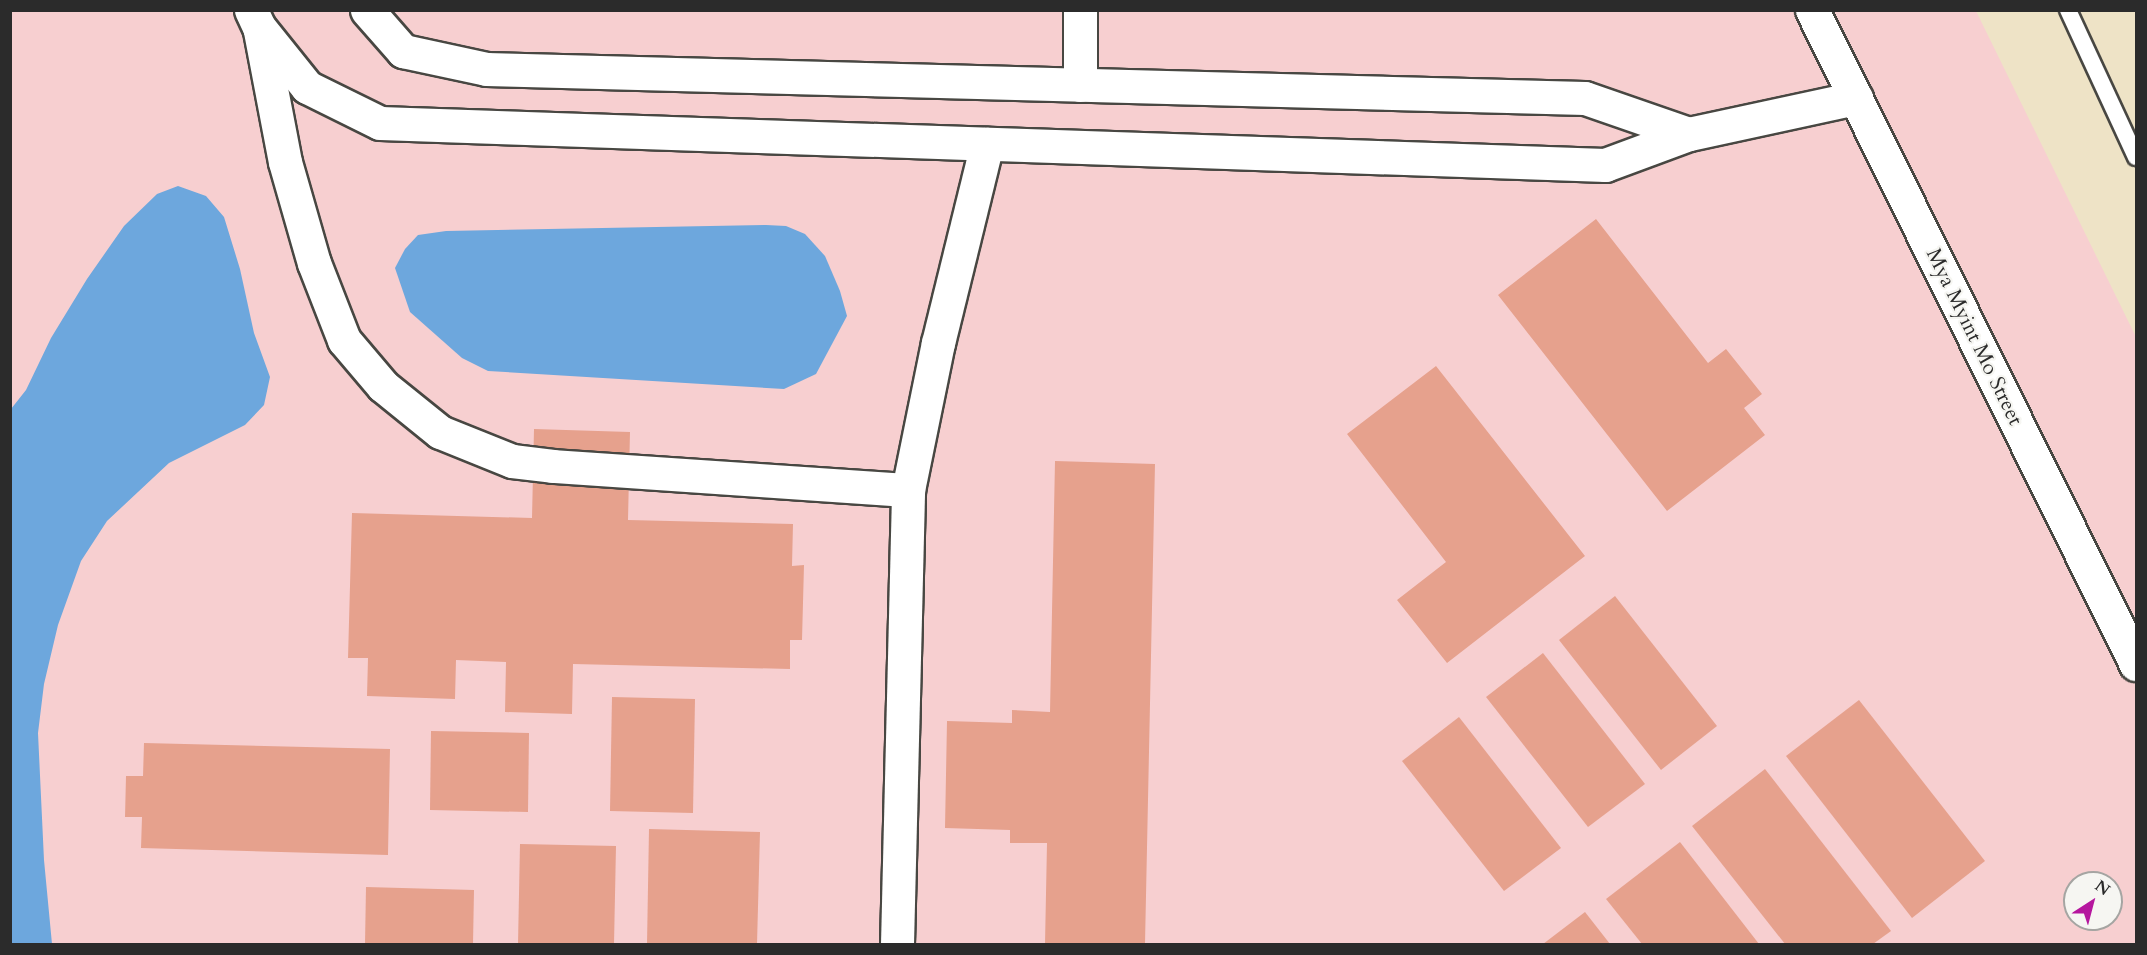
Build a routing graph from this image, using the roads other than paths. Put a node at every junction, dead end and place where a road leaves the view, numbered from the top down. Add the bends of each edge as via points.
1 (367, 10) edge
2 (1080, 10) edge
3 (1812, 10) edge
4 (2068, 10) edge
5 (255, 19) edge
6 (1080, 85) junction
7 (1856, 98) junction
8 (1689, 134) junction
9 (987, 144) junction
10 (2136, 157) edge
11 (908, 490) junction
12 (2136, 664) edge
13 (897, 945) edge

1 - 6 street via 403,51 486,69
2 - 6 street
3 - 7 street, Mya Myint Mo Street
4 - 10 lane
5 - 9 street via 307,87 380,123
5 - 11 street via 285,162 314,263 344,340 383,386 440,432 512,461
6 - 8 street via 1585,98
7 - 8 street
7 - 12 street, Mya Myint Mo Street
8 - 9 street via 1605,165
9 - 11 street via 933,364
11 - 13 street

